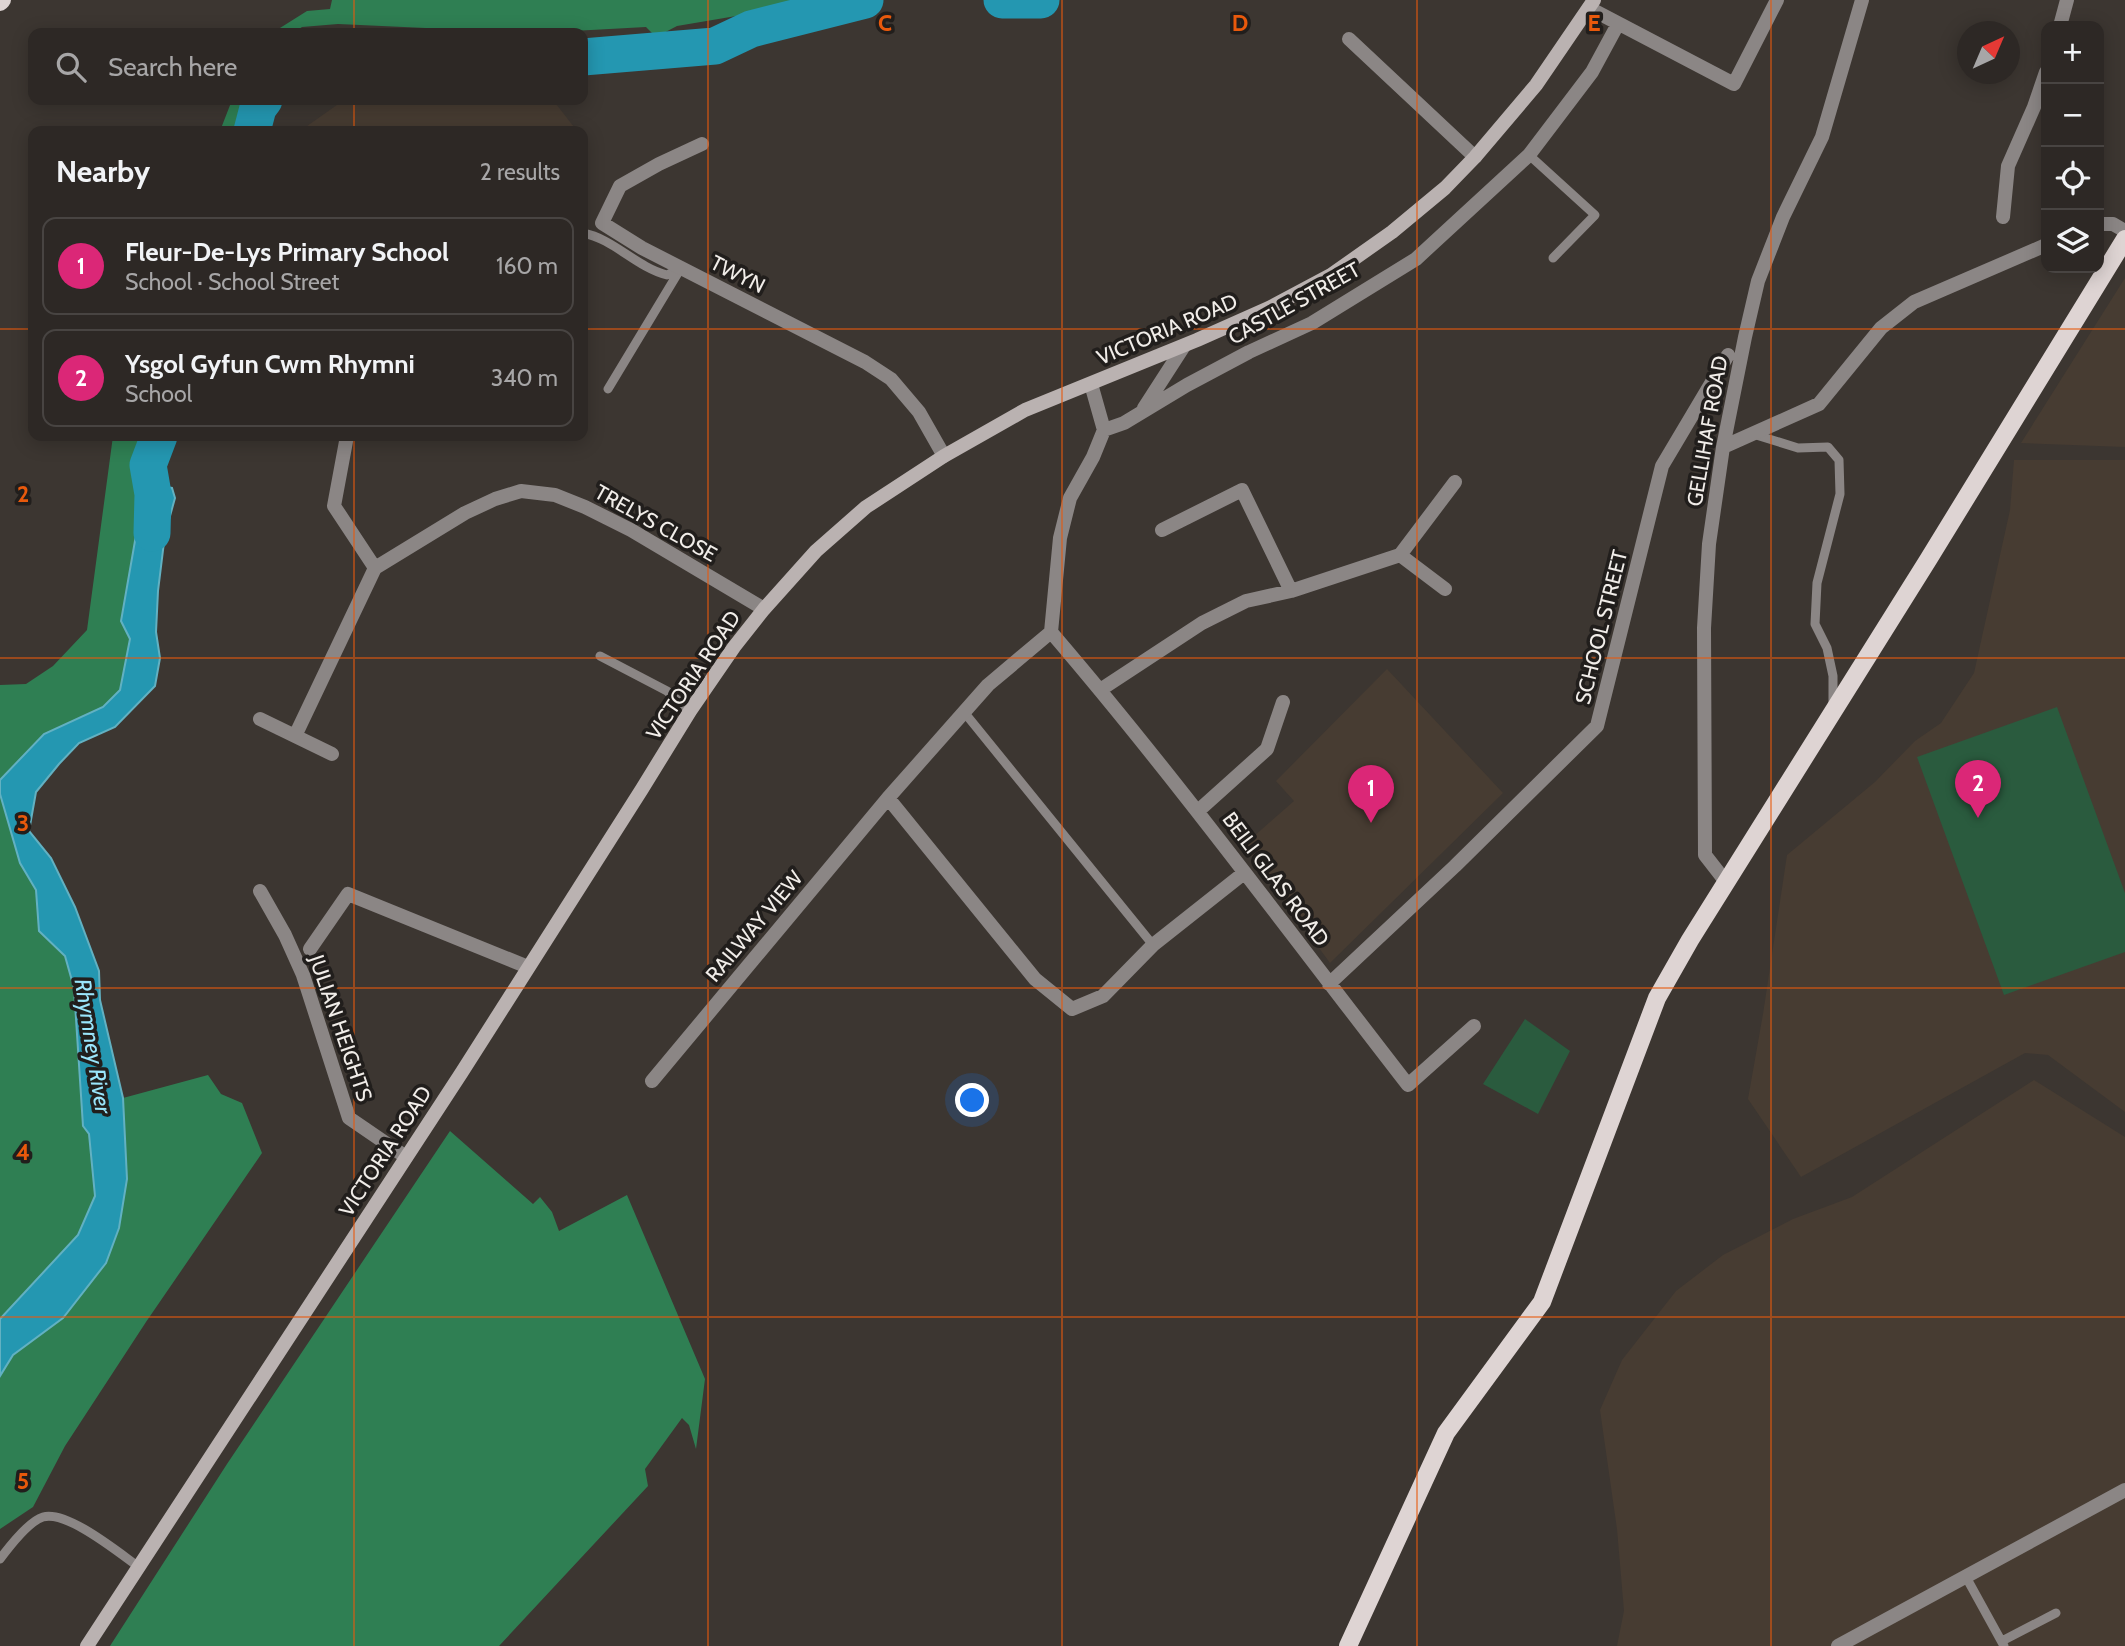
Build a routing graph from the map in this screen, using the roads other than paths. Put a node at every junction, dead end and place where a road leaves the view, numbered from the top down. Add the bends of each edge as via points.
1 (1777, 0) edge
2 (1862, 0) edge
3 (2067, 0) edge
4 (1592, 4) edge
5 (2061, 21) edge
6 (1618, 24) junction
7 (1349, 39) dead end
8 (2042, 84) edge
9 (702, 144) dead end
10 (1529, 155) junction
11 (1475, 157) junction
12 (2003, 217) dead end
13 (2104, 224) edge
14 (2125, 231) edge
15 (588, 235) edge
16 (2125, 239) edge
17 (2041, 247) edge
18 (1553, 258) dead end
19 (681, 268) junction
20 (1184, 346) junction
21 (1728, 355) dead end
22 (1091, 384) junction
23 (608, 389) dead end
24 (1142, 412) junction
25 (1104, 430) junction
26 (1753, 434) junction
27 (346, 441) edge
28 (1723, 447) junction
29 (944, 456) junction
30 (1455, 482) dead end
31 (1162, 530) dead end
32 (1400, 555) junction
33 (375, 568) junction
34 (1445, 589) dead end
35 (1291, 591) junction
36 (764, 609) junction
37 (1051, 632) junction
38 (600, 656) dead end
39 (1100, 690) junction
40 (1283, 702) dead end
41 (1833, 710) junction
42 (690, 711) junction
43 (964, 712) junction
44 (260, 719) dead end
45 (295, 736) junction
46 (332, 754) dead end
47 (888, 798) junction
48 (1198, 811) junction
49 (1244, 873) junction
50 (1726, 882) junction
51 (260, 891) dead end
52 (1153, 945) junction
53 (310, 949) dead end
54 (528, 967) junction
55 (1329, 984) junction
56 (1474, 1026) dead end
57 (652, 1081) dead end
58 (406, 1157) junction
59 (2125, 1490) edge
60 (0, 1559) edge
61 (139, 1567) junction
62 (1966, 1577) junction
63 (2056, 1613) dead end
64 (2003, 1644) edge
65 (87, 1646) edge
66 (1348, 1646) edge
67 (1838, 1646) edge

1 - 6 street via 1734,84
2 - 28 street, GELLIHAF ROAD via 1822,137 1758,281
3 - 5 street
4 - 6 street
4 - 11 main road, VICTORIA ROAD via 1536,85
6 - 10 street, CASTLE STREET via 1592,72
7 - 11 street
8 - 12 street via 2008,166
9 - 19 street, TWYN via 620,186 602,223
10 - 18 lane via 1595,215
10 - 24 street, CASTLE STREET via 1416,259 1312,323 1238,357
11 - 20 main road, VICTORIA ROAD via 1392,232 1331,275
13 - 14 street
15 - 19 lane via 653,271 667,275
16 - 41 main road
17 - 26 street via 1914,302 1881,328 1819,404
19 - 23 lane
19 - 29 street, TWYN via 891,379 919,412
20 - 22 main road, VICTORIA ROAD
20 - 24 street
21 - 55 street, SCHOOL STREET via 1662,466 1597,726
22 - 25 street
22 - 29 main road, VICTORIA ROAD via 1026,411
24 - 25 street, CASTLE STREET
25 - 37 street via 1070,498 1060,538
26 - 28 street
26 - 41 lane via 1798,448 1828,447 1839,460 1840,494 1817,583 1815,624 1833,676
27 - 33 street via 334,506
28 - 50 street, GELLIHAF ROAD via 1709,544 1704,628 1705,855
29 - 36 main road, VICTORIA ROAD via 866,507 816,551
30 - 32 street
31 - 35 street via 1242,490
32 - 34 street
32 - 35 street
33 - 36 street, TRELYS CLOSE via 465,513 521,491 555,495 585,507
33 - 45 street
35 - 39 street via 1246,601 1202,623
36 - 42 main road, VICTORIA ROAD
37 - 39 street, BEILI GLAS ROAD
37 - 43 street, RAILWAY VIEW via 988,685
38 - 42 lane via 667,691
39 - 48 street, BEILI GLAS ROAD
40 - 48 street via 1267,749
41 - 50 main road
42 - 54 main road, VICTORIA ROAD
43 - 47 street, RAILWAY VIEW
43 - 52 lane
44 - 45 street
45 - 46 street
47 - 52 street via 1035,979 1072,1009 1104,996
47 - 57 street, RAILWAY VIEW
48 - 49 street, BEILI GLAS ROAD
49 - 52 street
49 - 55 street, BEILI GLAS ROAD
50 - 66 main road via 1657,998 1542,1302 1446,1433
51 - 58 street, JULIAN HEIGHTS via 303,975 349,1118
53 - 54 street via 348,894
54 - 58 main road, VICTORIA ROAD
55 - 56 street, BEILI GLAS ROAD via 1408,1085
58 - 61 main road, VICTORIA ROAD
59 - 62 street
60 - 61 lane via 40,1517 52,1516 90,1533
61 - 65 main road, VICTORIA ROAD
62 - 64 lane
62 - 67 street
63 - 64 lane

